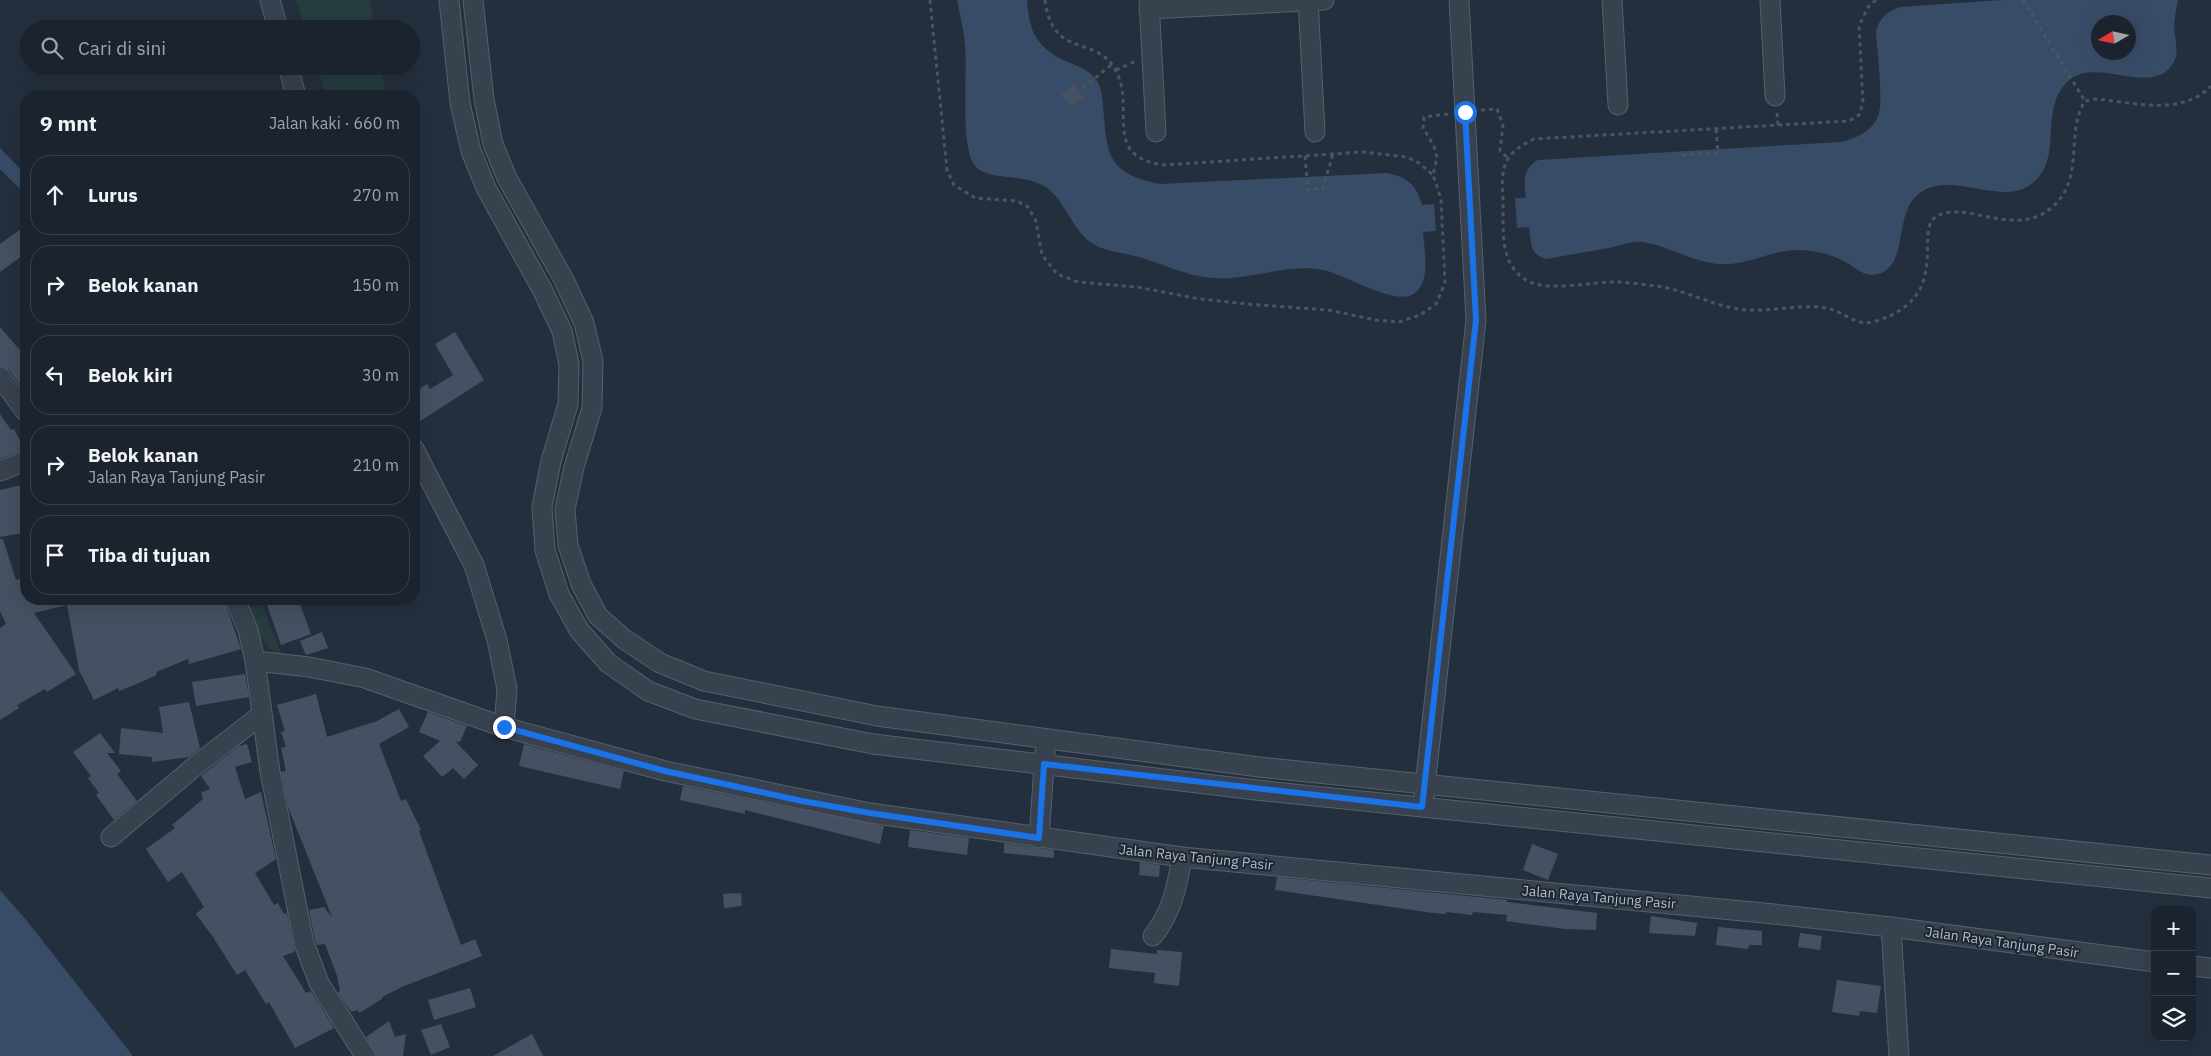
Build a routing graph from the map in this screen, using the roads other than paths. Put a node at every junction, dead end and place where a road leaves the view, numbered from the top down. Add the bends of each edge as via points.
1 (270, 0) edge
2 (449, 0) edge
3 (473, 0) edge
4 (1314, 0) edge
5 (1459, 0) edge
6 (1612, 0) edge
7 (1770, 0) edge
8 (1149, 5) edge
9 (276, 20) edge
10 (290, 75) edge
11 (294, 90) edge
12 (1775, 96) dead end
13 (1618, 105) dead end
14 (1156, 132) dead end
15 (1315, 132) dead end
16 (0, 377) edge
17 (20, 404) edge
18 (420, 460) edge
19 (20, 463) edge
20 (0, 471) edge
21 (238, 605) edge
22 (255, 661) junction
23 (261, 715) junction
24 (504, 727) junction
25 (1046, 738) junction
26 (1044, 764) junction
27 (1425, 784) junction
28 (1422, 807) junction
29 (111, 837) dead end
30 (1039, 838) junction
31 (1182, 857) junction
32 (2211, 865) edge
33 (2211, 888) edge
34 (1891, 927) junction
35 (1153, 936) dead end
36 (2151, 961) edge
37 (2196, 966) edge
38 (2211, 968) edge
39 (365, 1056) edge
40 (1899, 1056) edge

1 - 9 street
2 - 26 street via 460,103 471,152 486,188 562,331 569,364 568,404 551,461 542,508 545,550 559,594 579,630 608,663 648,691 695,709 873,744
3 - 25 street via 484,99 493,144 507,178 580,314 593,361 592,408 565,509 568,545 581,584 598,616 624,639 660,663 704,681 877,716
4 - 8 street
4 - 15 street
5 - 27 street via 1476,320
6 - 13 street
7 - 12 street
8 - 14 street
10 - 11 street
16 - 17 street
18 - 24 street via 474,565 508,689
19 - 20 street
21 - 22 street via 248,630
22 - 23 street
22 - 24 street, Jalan Raya Tanjung Pasir via 365,678
23 - 29 street
23 - 39 street via 304,944 327,998
24 - 30 street, Jalan Raya Tanjung Pasir via 665,771 802,801
25 - 26 street
25 - 27 street via 1259,767
26 - 28 street
26 - 30 street
27 - 28 street
27 - 32 street
28 - 33 street
30 - 31 street, Jalan Raya Tanjung Pasir
31 - 34 street, Jalan Raya Tanjung Pasir
31 - 35 street via 1173,902
34 - 36 street, Jalan Raya Tanjung Pasir
34 - 40 street
37 - 38 street

